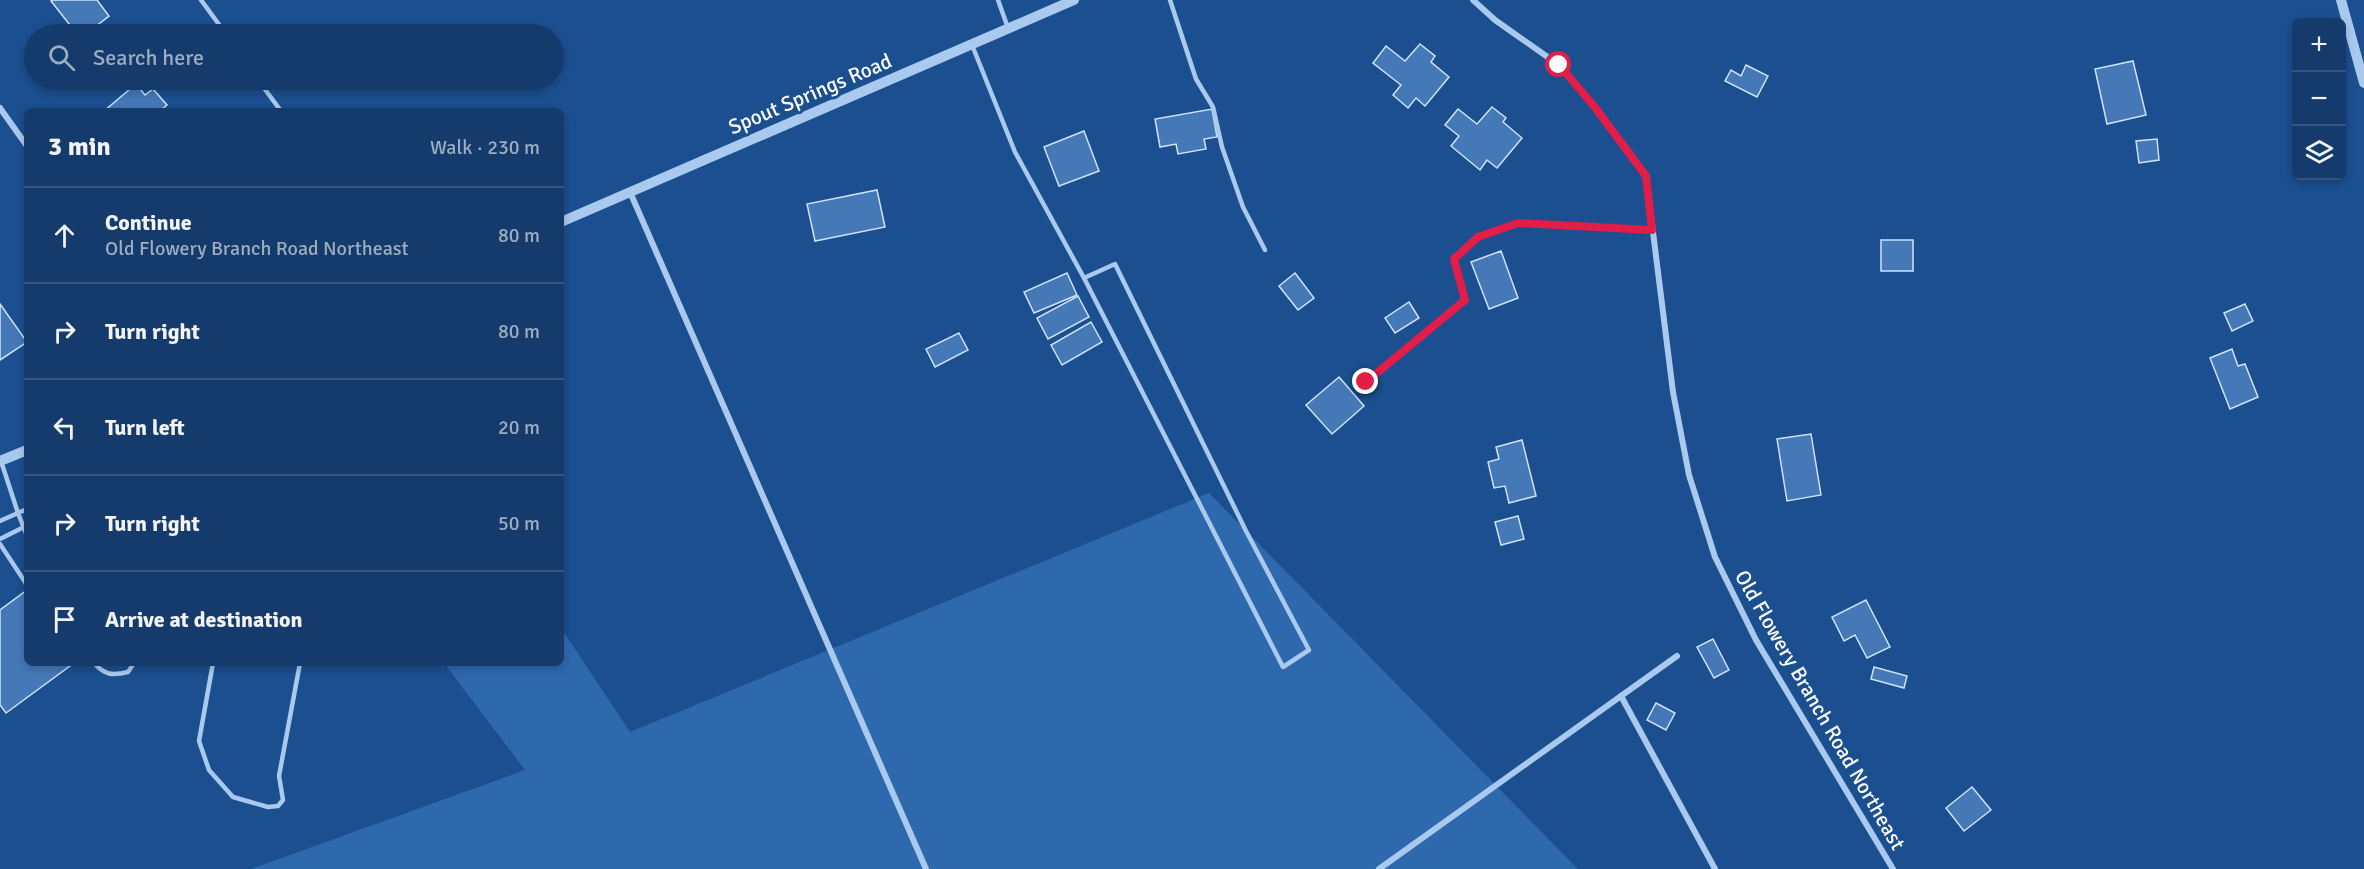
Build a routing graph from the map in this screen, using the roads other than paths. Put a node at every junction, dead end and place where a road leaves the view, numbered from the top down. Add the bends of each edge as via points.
1 (201, 0) edge
2 (998, 0) edge
3 (1074, 0) edge
4 (1170, 0) edge
5 (1473, 0) edge
6 (2341, 0) edge
7 (219, 24) edge
8 (1009, 29) junction
9 (972, 45) junction
10 (2364, 83) edge
11 (265, 90) edge
12 (0, 108) edge
13 (279, 108) edge
14 (24, 142) edge
15 (630, 192) junction
16 (564, 221) edge
17 (1652, 230) junction
18 (1265, 250) dead end
19 (1084, 278) junction
20 (1366, 382) dead end
21 (24, 451) edge
22 (1, 461) edge
23 (24, 510) edge
24 (18, 513) junction
25 (0, 521) edge
26 (22, 528) junction
27 (24, 531) edge
28 (0, 539) edge
29 (0, 544) edge
30 (24, 580) edge
31 (1677, 656) dead end
32 (97, 666) edge
33 (132, 666) edge
34 (212, 666) edge
35 (299, 666) edge
36 (1622, 696) junction
37 (926, 869) edge
38 (1379, 869) edge
39 (1715, 869) edge
40 (1893, 869) edge

1 - 7 lane
2 - 8 lane
3 - 8 street, Spout Springs Road
4 - 18 lane via 1196,79 1213,107 1243,207
5 - 17 street, Old Flowery Branch Road Northeast via 1559,65 1594,106 1646,176
6 - 10 street
8 - 9 street, Spout Springs Road
9 - 15 street, Spout Springs Road
9 - 19 lane via 1014,152
11 - 13 lane
12 - 14 street
15 - 16 street, Spout Springs Road
15 - 37 street
17 - 20 lane via 1518,223 1478,237 1454,259 1465,300
17 - 40 street, Old Flowery Branch Road Northeast via 1675,403 1689,475 1715,557 1756,640
19 - 19 lane via 1095,299 1282,667 1309,650 1115,264
21 - 22 street
22 - 24 lane
23 - 24 lane
24 - 25 lane
24 - 26 lane
26 - 27 lane
26 - 28 lane
29 - 30 lane
31 - 36 street
32 - 33 lane via 113,676 128,672
34 - 35 lane via 199,741 209,770 233,797 268,807 279,806 284,800 279,776
36 - 38 street
36 - 39 street

